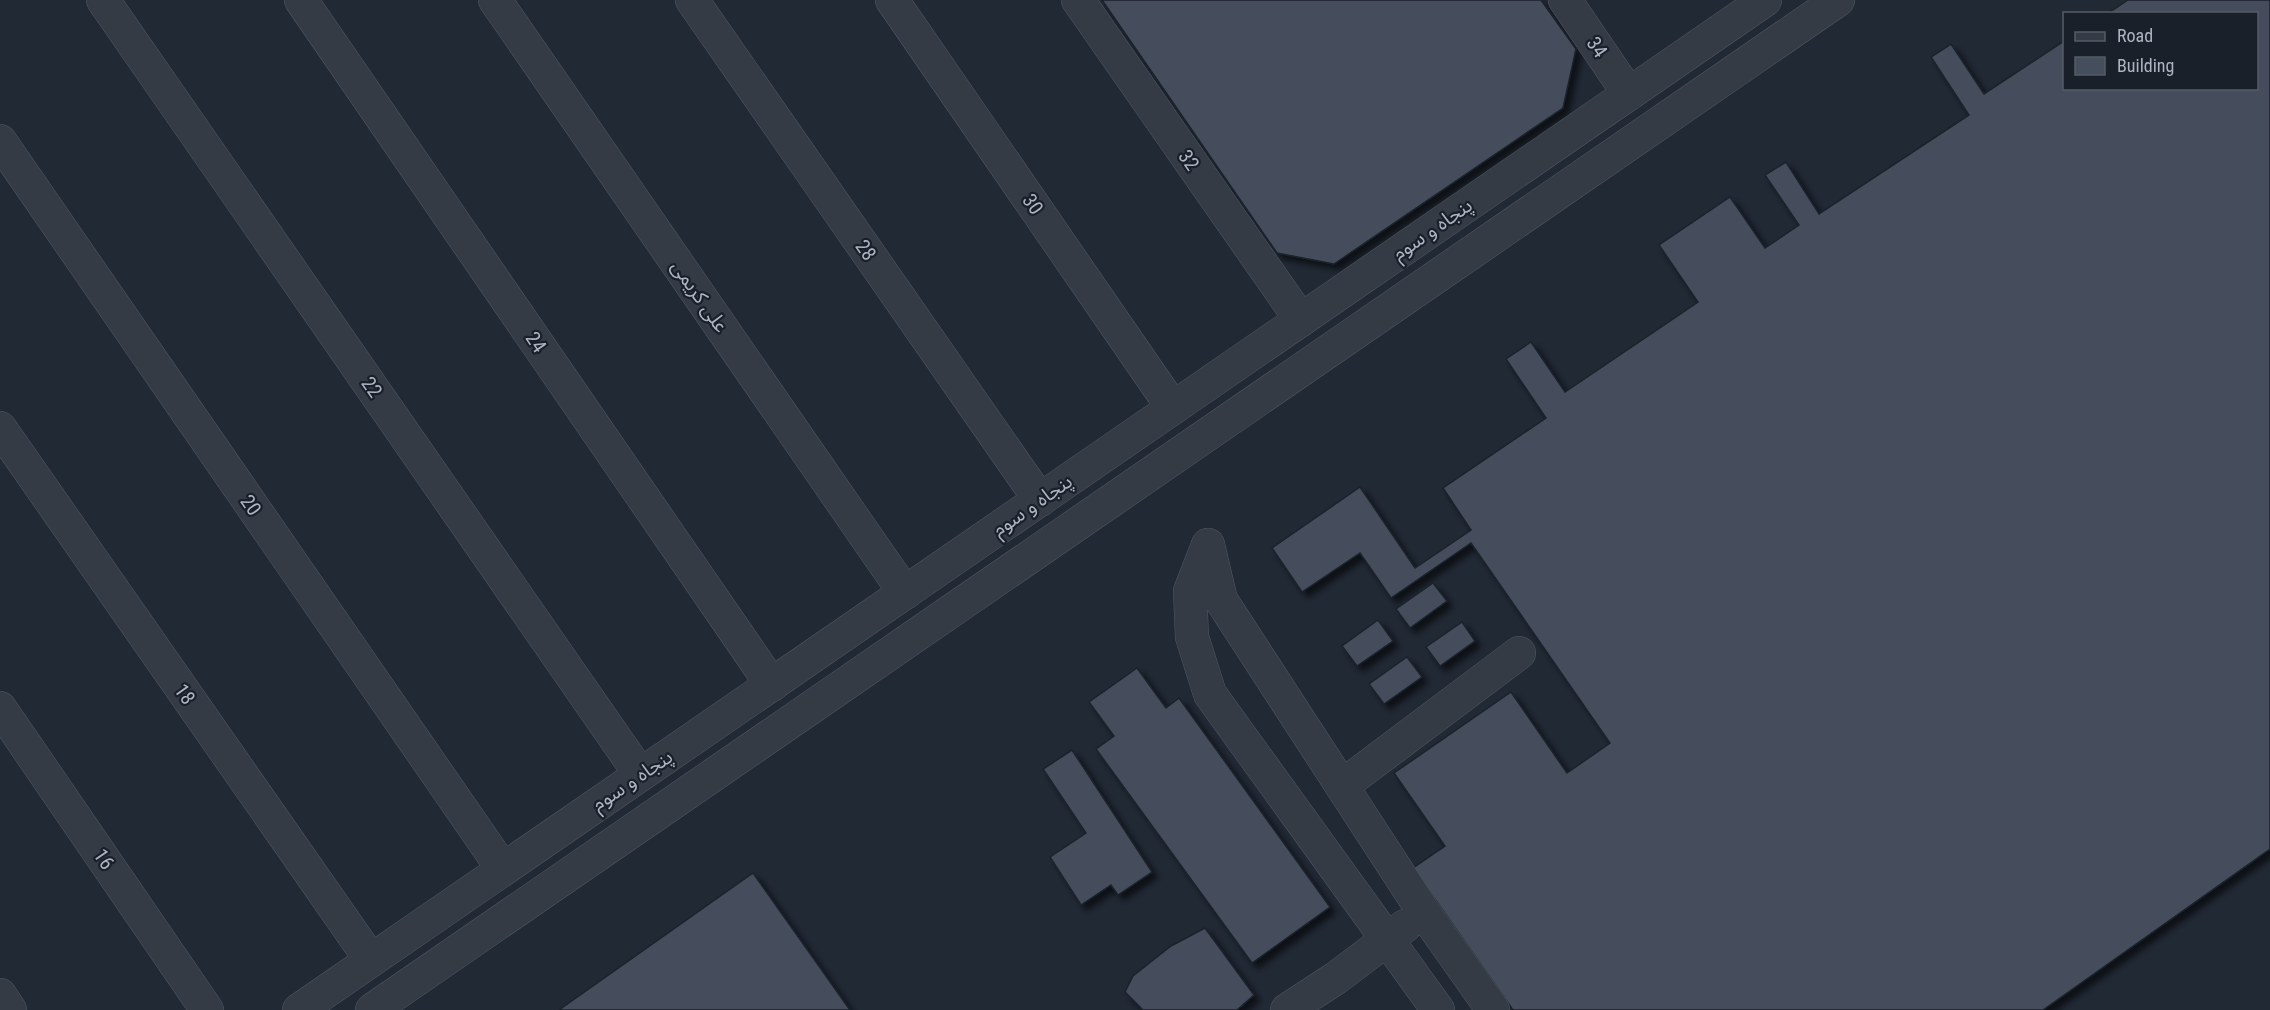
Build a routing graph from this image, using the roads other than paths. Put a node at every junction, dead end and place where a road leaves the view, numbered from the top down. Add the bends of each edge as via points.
1 (104, 0) edge
2 (301, 0) edge
3 (495, 0) edge
4 (692, 0) edge
5 (892, 0) edge
6 (1078, 0) edge
7 (1565, 0) edge
8 (1765, 0) edge
9 (1838, 0) edge
10 (1629, 94) junction
11 (0, 141) edge
12 (1301, 320) junction
13 (1173, 408) junction
14 (0, 428) edge
15 (1040, 500) junction
16 (905, 593) junction
17 (1519, 653) dead end
18 (772, 685) junction
19 (0, 708) edge
20 (640, 774) junction
21 (1342, 786) junction
22 (503, 869) junction
23 (1423, 911) junction
24 (1389, 940) junction
25 (371, 960) junction
26 (0, 996) edge
27 (10, 1010) edge
28 (207, 1010) edge
29 (299, 1010) edge
30 (372, 1010) edge
31 (1287, 1010) edge
32 (1438, 1010) edge
33 (1492, 1010) edge

1 - 20 street, 22
2 - 18 street, 24
3 - 16 street, علی کریمی
4 - 15 street, 28
5 - 13 street, 30
6 - 12 street, 32
7 - 10 street, 34
8 - 10 street, پنجاه و سوم
9 - 30 street, پنجاه و سوم
10 - 12 street, پنجاه و سوم
11 - 22 street, 20
12 - 13 street, پنجاه و سوم
13 - 15 street, پنجاه و سوم
14 - 25 street, 18
15 - 16 street, پنجاه و سوم
16 - 18 street, پنجاه و سوم
17 - 21 street
18 - 20 street, پنجاه و سوم
19 - 28 street, 16
20 - 22 street, پنجاه و سوم
21 - 23 street
21 - 24 street via 1221,600 1208,545 1190,591 1192,638 1210,694
22 - 25 street, پنجاه و سوم
23 - 24 street
23 - 33 street
24 - 31 street
24 - 32 street
25 - 29 street, پنجاه و سوم
26 - 27 street

